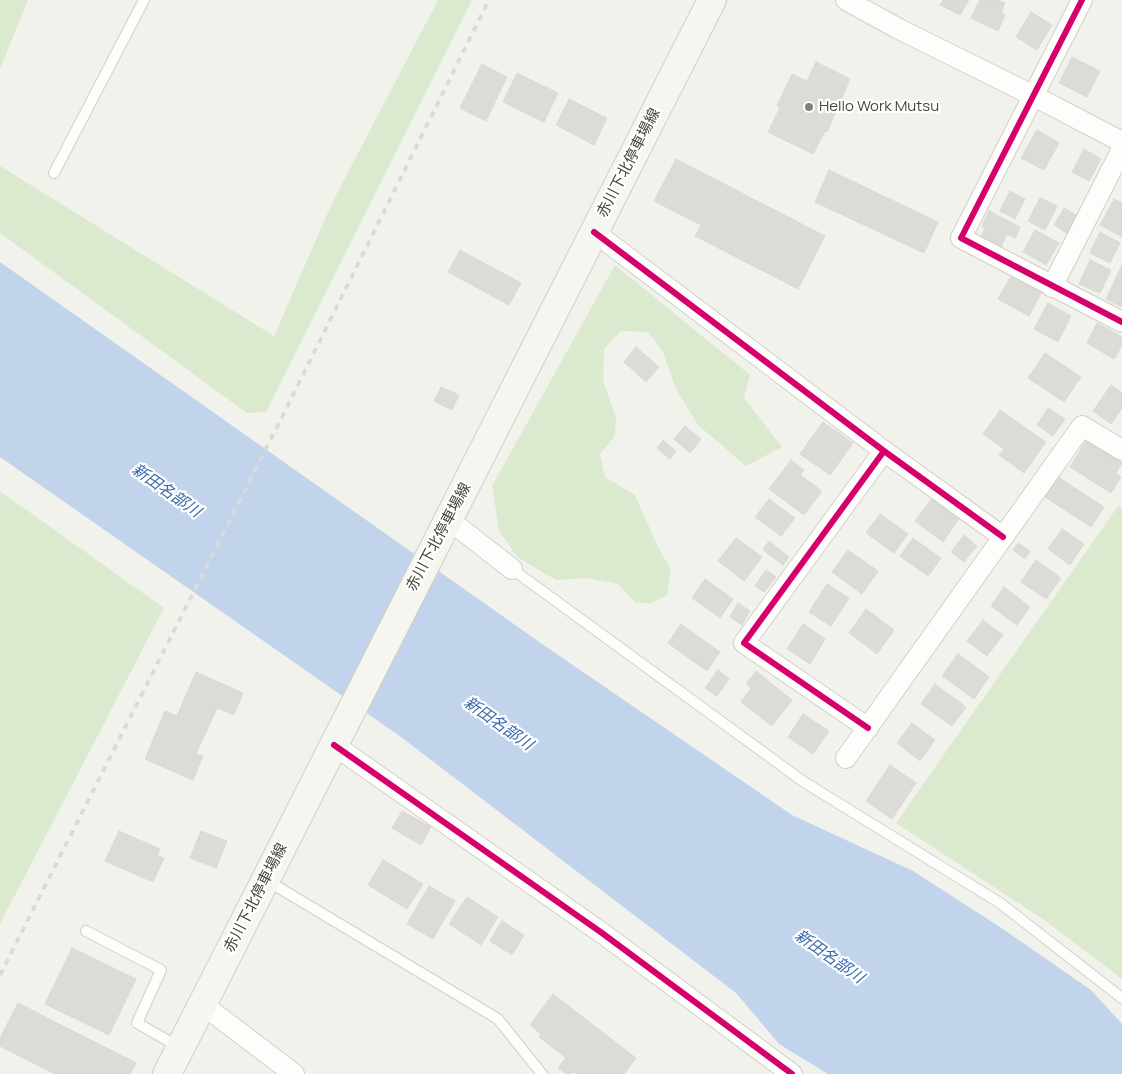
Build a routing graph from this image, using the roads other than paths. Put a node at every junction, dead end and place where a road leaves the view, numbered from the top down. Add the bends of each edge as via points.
1 (144, 0) edge
2 (712, 0) edge
3 (846, 0) edge
4 (1082, 0) edge
5 (1032, 95) junction
6 (1122, 142) edge
7 (1122, 149) edge
8 (54, 173) dead end
9 (594, 232) junction
10 (1052, 287) junction
11 (1122, 322) edge
12 (1122, 450) edge
13 (884, 451) junction
14 (448, 519) junction
15 (1003, 537) junction
16 (512, 568) joint
17 (868, 728) junction
18 (336, 740) junction
19 (846, 758) dead end
20 (265, 880) junction
21 (86, 931) dead end
22 (1122, 998) edge
23 (202, 1004) junction
24 (180, 1047) junction
25 (167, 1074) edge
26 (294, 1074) edge
27 (542, 1074) edge
28 (792, 1074) edge

1 - 8 lane
2 - 9 main road, 赤川下北停車場線
3 - 5 street
4 - 5 street
5 - 6 street
5 - 10 street via 961,238
7 - 10 street
9 - 13 street
9 - 14 main road, 赤川下北停車場線
10 - 11 street
12 - 15 street via 1082,426
13 - 15 street
13 - 17 street via 744,643
14 - 16 street
14 - 18 main road, 赤川下北停車場線
15 - 17 street
16 - 22 lane via 804,782 1000,903
17 - 19 street
18 - 20 main road, 赤川下北停車場線
18 - 28 street
20 - 23 main road, 赤川下北停車場線
20 - 27 lane via 498,1020
21 - 24 lane via 161,970 137,1023
23 - 24 main road, 赤川下北停車場線
23 - 26 street
24 - 25 main road, 赤川下北停車場線

